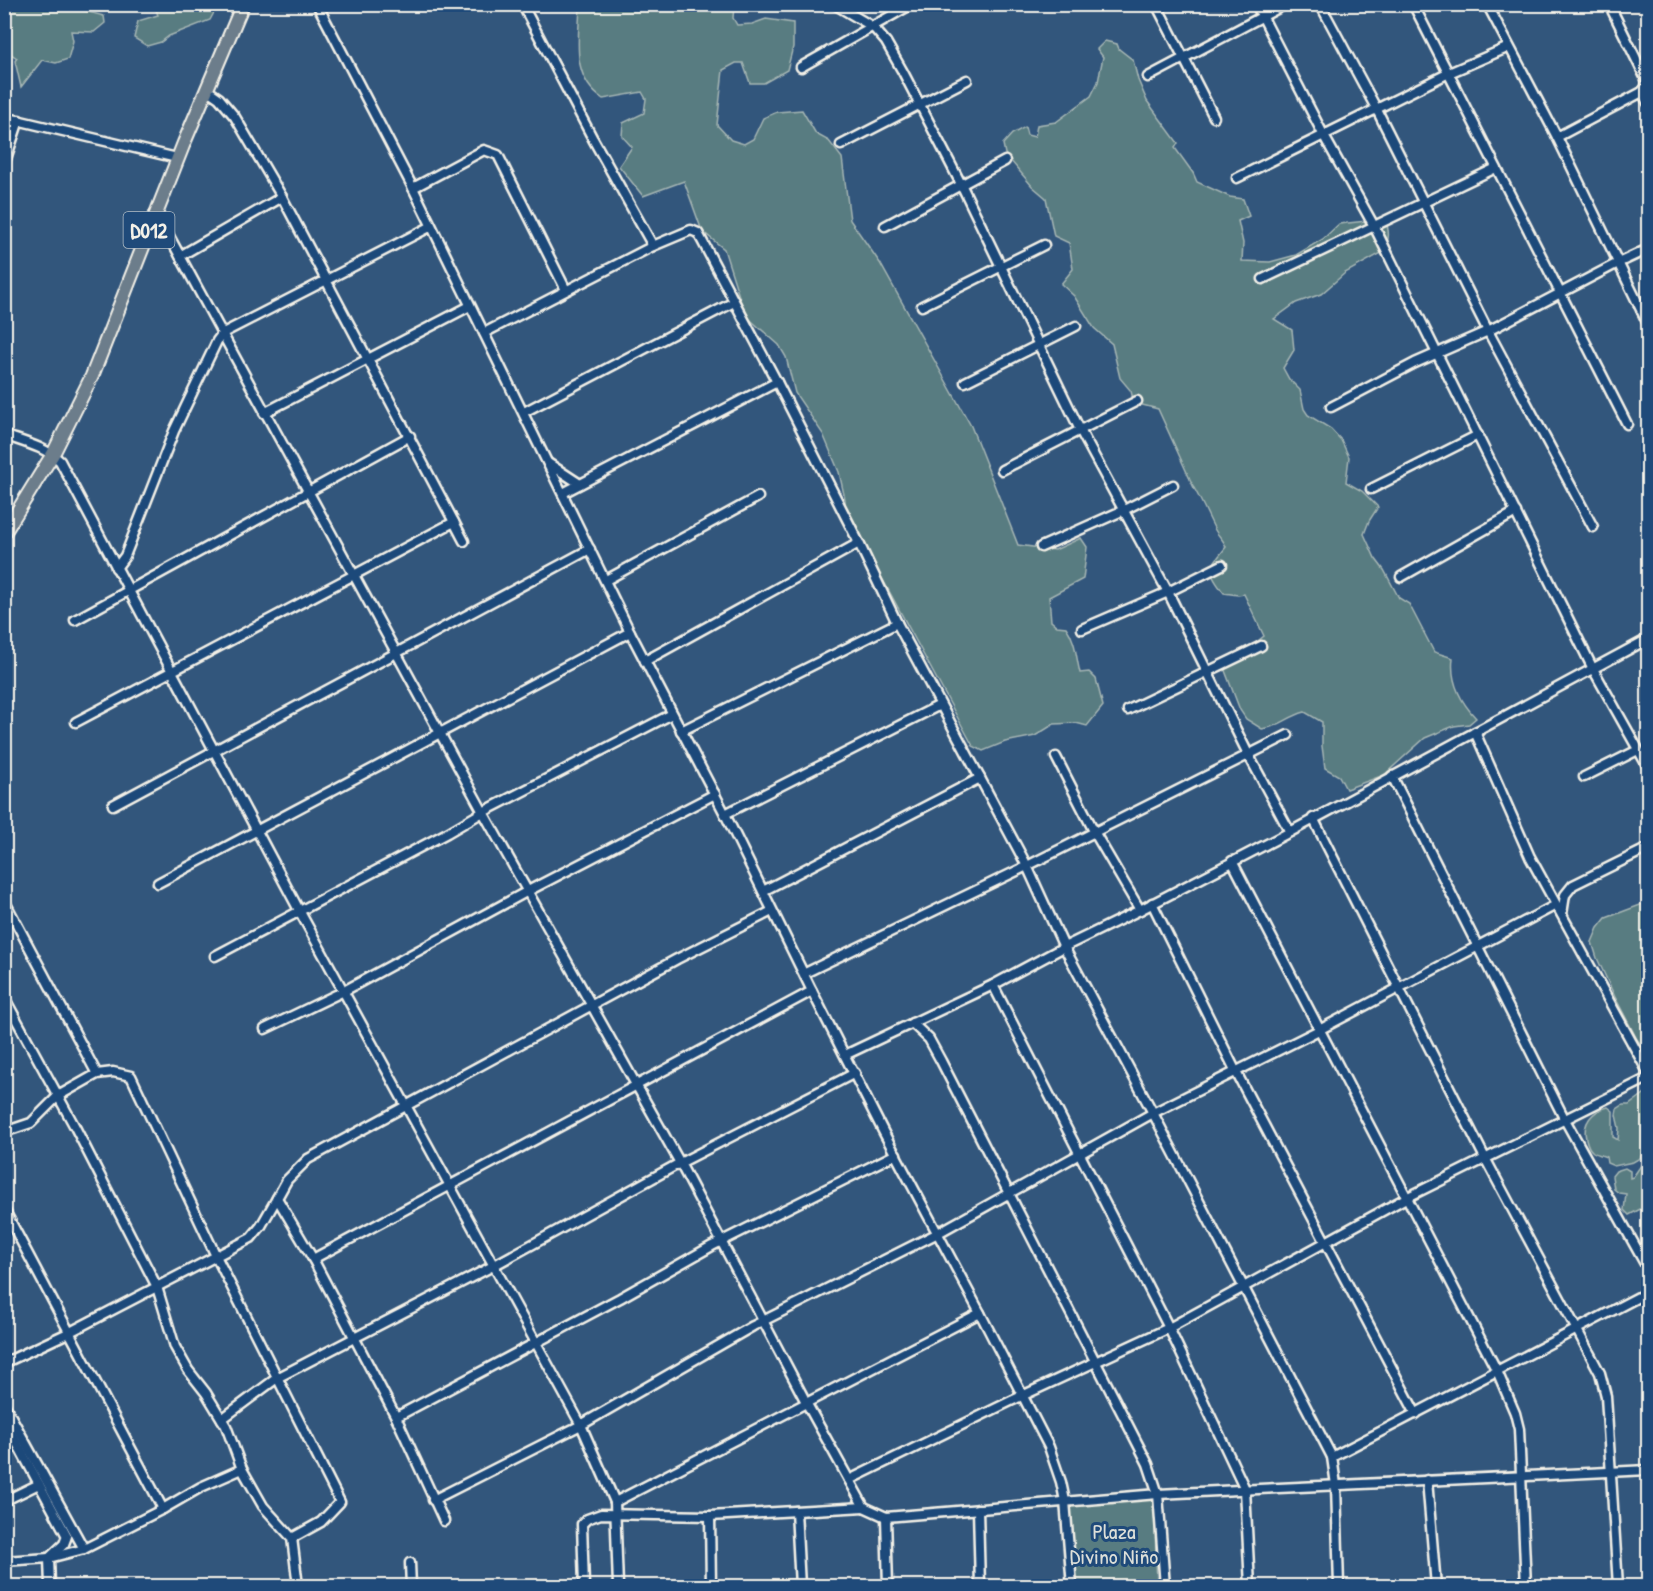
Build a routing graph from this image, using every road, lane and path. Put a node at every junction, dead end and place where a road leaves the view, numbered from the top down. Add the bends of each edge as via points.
1 (243, 4) edge
2 (318, 4) edge
3 (522, 4) edge
4 (834, 4) edge
5 (912, 4) edge
6 (1156, 4) edge
7 (1256, 4) edge
8 (1286, 4) edge
9 (1320, 4) edge
10 (1413, 4) edge
11 (1487, 4) edge
12 (1609, 4) edge
13 (1262, 18) junction
14 (873, 27) junction
15 (1509, 47) junction
16 (1183, 59) junction
17 (801, 67) dead end
18 (1449, 73) junction
19 (1148, 77) dead end
20 (967, 80) dead end
21 (206, 89) junction
22 (1642, 92) junction
23 (1648, 103) edge
24 (919, 105) junction
25 (1376, 108) junction
26 (4, 117) edge
27 (1214, 117) dead end
28 (19, 120) junction
29 (1324, 136) junction
30 (1557, 137) junction
31 (841, 145) dead end
32 (177, 158) junction
33 (1005, 161) dead end
34 (4, 165) edge
35 (1496, 168) junction
36 (1237, 178) dead end
37 (961, 184) junction
38 (413, 188) junction
39 (282, 197) junction
40 (1422, 202) junction
41 (156, 212) junction
42 (885, 226) dead end
43 (1374, 226) junction
44 (430, 227) junction
45 (1044, 245) dead end
46 (653, 246) junction
47 (1648, 249) edge
48 (180, 256) junction
49 (1618, 263) junction
50 (1001, 266) junction
51 (1263, 279) dead end
52 (327, 281) junction
53 (566, 290) junction
54 (1559, 294) junction
55 (734, 302) junction
56 (470, 306) junction
57 (922, 306) dead end
58 (1648, 324) edge
59 (1076, 326) dead end
60 (1488, 331) junction
61 (223, 333) junction
62 (484, 333) junction
63 (1040, 346) junction
64 (1437, 354) junction
65 (368, 358) junction
66 (777, 382) junction
67 (965, 382) dead end
68 (1137, 401) dead end
69 (1331, 407) dead end
70 (524, 412) junction
71 (264, 413) junction
72 (1627, 424) dead end
73 (1080, 430) junction
74 (4, 435) edge
75 (1478, 435) junction
76 (410, 436) junction
77 (53, 454) junction
78 (547, 462) junction
79 (1002, 470) dead end
80 (580, 484) junction
81 (1173, 485) dead end
82 (1371, 489) dead end
83 (308, 492) junction
84 (563, 493) junction
85 (758, 497) dead end
86 (1124, 510) junction
87 (1516, 512) junction
88 (454, 522) junction
89 (1593, 527) dead end
90 (4, 533) edge
91 (464, 541) dead end
92 (859, 543) junction
93 (1041, 547) dead end
94 (590, 549) junction
95 (1222, 565) dead end
96 (116, 568) junction
97 (354, 574) junction
98 (1401, 577) dead end
99 (606, 580) junction
100 (129, 590) junction
101 (1168, 592) junction
102 (75, 620) dead end
103 (897, 623) junction
104 (1082, 629) dead end
105 (630, 632) junction
106 (1648, 639) edge
107 (1261, 646) dead end
108 (396, 651) junction
109 (645, 661) junction
110 (172, 669) junction
111 (1593, 669) junction
112 (1206, 673) junction
113 (940, 705) junction
114 (1128, 710) dead end
115 (672, 714) junction
116 (76, 722) dead end
117 (681, 731) junction
118 (440, 732) junction
119 (1475, 732) junction
120 (1288, 735) dead end
121 (1638, 750) junction
122 (214, 751) junction
123 (1248, 754) junction
124 (1056, 757) dead end
125 (1648, 766) edge
126 (1392, 776) junction
127 (1584, 777) dead end
128 (980, 778) junction
129 (715, 794) junction
130 (113, 805) dead end
131 (483, 812) junction
132 (725, 814) junction
133 (1313, 818) junction
134 (257, 830) junction
135 (1095, 832) junction
136 (1290, 832) junction
137 (1648, 848) edge
138 (1232, 861) junction
139 (1027, 866) junction
140 (158, 883) dead end
141 (528, 891) junction
142 (763, 891) junction
143 (4, 900) edge
144 (1152, 903) junction
145 (1556, 905) junction
146 (1140, 910) junction
147 (772, 911) junction
148 (300, 912) junction
149 (1562, 916) junction
150 (1064, 947) junction
151 (1479, 947) junction
152 (215, 956) dead end
153 (804, 973) junction
154 (993, 985) junction
155 (1399, 988) junction
156 (344, 991) junction
157 (812, 991) junction
158 (4, 997) edge
159 (591, 1005) junction
160 (929, 1015) junction
161 (912, 1023) junction
162 (265, 1029) dead end
163 (1319, 1030) junction
164 (929, 1039) junction
165 (845, 1054) junction
166 (1236, 1072) junction
167 (1648, 1072) edge
168 (855, 1073) junction
169 (97, 1074) junction
170 (1648, 1078) edge
171 (636, 1083) junction
172 (57, 1096) junction
173 (406, 1105) junction
174 (1153, 1113) junction
175 (1564, 1118) junction
176 (4, 1132) edge
177 (896, 1154) junction
178 (1080, 1155) junction
179 (1485, 1158) junction
180 (680, 1163) junction
181 (449, 1185) junction
182 (1010, 1193) junction
183 (277, 1197) junction
184 (1406, 1198) junction
185 (4, 1209) edge
186 (938, 1233) junction
187 (721, 1241) junction
188 (1325, 1242) junction
189 (216, 1256) junction
190 (313, 1259) junction
191 (493, 1266) junction
192 (1648, 1269) edge
193 (157, 1287) junction
194 (1243, 1287) junction
195 (1648, 1292) edge
196 (981, 1313) junction
197 (763, 1320) junction
198 (1170, 1328) junction
199 (1576, 1329) junction
200 (70, 1332) junction
201 (355, 1339) junction
202 (535, 1343) junction
203 (1096, 1361) junction
204 (4, 1363) edge
205 (1497, 1371) junction
206 (277, 1378) junction
207 (1022, 1396) junction
208 (4, 1404) edge
209 (807, 1404) junction
210 (1416, 1414) junction
211 (396, 1417) junction
212 (4, 1419) edge
213 (222, 1419) junction
214 (581, 1425) junction
215 (1332, 1457) junction
216 (242, 1469) junction
217 (1648, 1470) edge
218 (1612, 1472) junction
219 (1520, 1476) junction
220 (849, 1480) junction
221 (1427, 1480) junction
222 (39, 1484) junction
223 (1336, 1485) junction
224 (1245, 1489) junction
225 (1158, 1494) junction
226 (433, 1500) junction
227 (4, 1501) edge
228 (1065, 1501) junction
229 (615, 1502) junction
230 (864, 1507) junction
231 (163, 1509) junction
232 (978, 1509) junction
233 (796, 1511) junction
234 (615, 1514) junction
235 (710, 1516) junction
236 (886, 1517) junction
237 (444, 1521) dead end
238 (292, 1538) junction
239 (84, 1549) junction
240 (49, 1558) junction
241 (4, 1561) edge
242 (410, 1563) dead end
243 (800, 1586) edge
244 (50, 1587) edge
245 (298, 1587) edge
246 (411, 1587) edge
247 (584, 1587) edge
248 (618, 1587) edge
249 (711, 1587) edge
250 (760, 1587) edge
251 (888, 1587) edge
252 (980, 1587) edge
253 (1072, 1587) edge
254 (1165, 1587) edge
255 (1250, 1587) edge
256 (1339, 1587) edge
257 (1436, 1587) edge
258 (1526, 1587) edge
259 (1618, 1587) edge

1 - 21 main road, D012
2 - 38 street
3 - 46 street
4 - 14 street
5 - 14 street
6 - 16 street
7 - 13 street
8 - 13 street
9 - 25 street
10 - 18 street
11 - 15 street
12 - 22 street via 1647,81
13 - 16 street
13 - 29 street
14 - 17 street
14 - 24 street via 886,42
15 - 18 street
15 - 30 street
16 - 19 street
16 - 27 street
18 - 25 street
18 - 35 street
20 - 24 street
21 - 32 main road, D012
21 - 39 street via 235,117
22 - 23 street
22 - 30 street
24 - 31 street
24 - 37 street
25 - 29 street
25 - 40 street
26 - 28 street
28 - 32 street
28 - 34 street
29 - 36 street
29 - 43 street
30 - 49 street
32 - 41 main road, D012
33 - 37 street
35 - 40 street
35 - 54 street
37 - 42 street
37 - 50 street
38 - 44 street
38 - 53 street via 484,150 498,155
39 - 48 street
39 - 52 street
40 - 43 street
40 - 60 street
41 - 48 street
41 - 77 main road, D012 via 92,376
43 - 51 street
43 - 64 street
44 - 52 street
44 - 56 street
45 - 50 street
46 - 53 street
46 - 55 street via 694,231 698,233
47 - 49 street
48 - 61 street
49 - 54 street
49 - 58 street
50 - 57 street
50 - 63 street
52 - 61 street
52 - 65 street
53 - 62 street
54 - 60 street
54 - 72 street
55 - 66 street
55 - 70 street
56 - 62 street
56 - 65 street
59 - 63 street
60 - 64 street
60 - 89 street
61 - 71 street
61 - 96 street via 174,430 125,556
62 - 70 street
63 - 67 street
63 - 73 street
64 - 69 street
64 - 75 street
65 - 71 street
65 - 76 street
66 - 80 street
66 - 92 street
68 - 73 street
70 - 78 street
71 - 83 street
73 - 79 street
73 - 86 street
74 - 77 street
75 - 82 street
75 - 87 street
76 - 83 street
76 - 88 street
77 - 90 main road, D012
77 - 96 street
78 - 80 street
78 - 84 street
80 - 84 street
81 - 86 street
83 - 97 street
83 - 100 street
84 - 94 street
85 - 99 street
86 - 93 street
86 - 101 street
87 - 98 street
87 - 111 street
88 - 91 street
88 - 97 street
92 - 103 street
92 - 109 street
94 - 99 street
94 - 108 street
95 - 101 street
96 - 100 street
97 - 108 street
97 - 110 street
99 - 105 street
100 - 102 street
100 - 110 street
101 - 104 street
101 - 112 street
103 - 113 street
103 - 117 street
105 - 109 street
105 - 118 street
106 - 111 street
107 - 112 street
108 - 118 street
108 - 122 street
109 - 115 street
110 - 116 street
110 - 122 street
111 - 119 street
111 - 121 street
112 - 114 street
112 - 123 street
113 - 128 street
113 - 132 street
115 - 117 street
115 - 131 street
117 - 129 street
118 - 131 street
118 - 134 street
119 - 126 street
119 - 145 street via 1530,857
120 - 123 street
121 - 125 street
121 - 127 street
122 - 130 street
122 - 134 street
123 - 135 street
123 - 136 street
124 - 135 street
126 - 133 street
126 - 151 street
128 - 139 street
128 - 142 street
129 - 132 street
129 - 141 street
131 - 141 street
131 - 148 street
132 - 142 street
133 - 136 street
133 - 155 street
134 - 140 street
134 - 148 street
135 - 139 street
135 - 146 street
136 - 138 street
137 - 149 street via 1573,885 1565,895
138 - 144 street
138 - 163 street
139 - 150 street
139 - 153 street
141 - 156 street
141 - 159 street
142 - 147 street
143 - 169 street
144 - 146 street
144 - 166 street
145 - 149 street
145 - 151 street
146 - 150 street
147 - 153 street
147 - 159 street
148 - 152 street
148 - 156 street
149 - 167 street
150 - 154 street
150 - 174 street
151 - 155 street
151 - 175 street
153 - 157 street
154 - 160 street
154 - 178 street
155 - 163 street
155 - 179 street
156 - 162 street
156 - 173 street
157 - 165 street
157 - 171 street
158 - 172 street
159 - 171 street
159 - 173 street
160 - 161 street
160 - 164 street
161 - 164 street
161 - 165 street
163 - 166 street
163 - 184 street
164 - 182 street
165 - 168 street
166 - 174 street
166 - 188 street
168 - 177 street
168 - 180 street
169 - 172 street
169 - 189 street via 130,1076
170 - 175 street
171 - 180 street
171 - 181 street
172 - 176 street via 32,1124
172 - 193 street
173 - 181 street
173 - 183 street via 308,1159
174 - 178 street
174 - 194 street
175 - 179 street
175 - 192 street
177 - 186 street
177 - 187 street
178 - 182 street
178 - 198 street
179 - 184 street
179 - 199 street
180 - 187 street
180 - 191 street
181 - 190 street
181 - 191 street
182 - 186 street
182 - 203 street
183 - 189 street via 251,1238
183 - 190 street
184 - 188 street
184 - 205 street
185 - 200 street
186 - 196 street
186 - 197 street
187 - 197 street
187 - 202 street
188 - 194 street
188 - 210 street
189 - 193 street
189 - 206 street
190 - 201 street
191 - 201 street
191 - 202 street
193 - 200 street
193 - 213 street via 175,1347
194 - 198 street
194 - 215 street
195 - 199 street
196 - 207 street
196 - 209 street
197 - 209 street
197 - 214 street
198 - 203 street
198 - 224 street
199 - 205 street
199 - 218 street via 1604,1385
200 - 204 street
200 - 231 street
201 - 206 street
201 - 211 street
202 - 211 street
202 - 214 street
203 - 207 street
203 - 225 street via 1148,1464
205 - 210 street
205 - 219 street via 1519,1429
206 - 213 street
206 - 238 street via 340,1502 321,1522
207 - 220 street
207 - 228 street via 1052,1456
208 - 239 street
209 - 220 street
209 - 229 street
210 - 215 street
211 - 226 street
212 - 222 street
213 - 216 street
214 - 226 street
214 - 229 street
215 - 223 street
216 - 231 street
216 - 238 street via 263,1506
217 - 218 street
218 - 219 street
218 - 259 street
219 - 221 street
219 - 258 street
220 - 230 street
221 - 223 street
221 - 257 street
222 - 227 street
222 - 240 street via 67,1536
223 - 224 street
223 - 256 street
224 - 225 street
224 - 255 street
225 - 228 street
225 - 254 street
226 - 237 street
228 - 232 street
228 - 253 street
229 - 234 street
230 - 233 street
230 - 236 street
231 - 239 street
232 - 236 street
232 - 252 street
233 - 235 street
233 - 243 street
234 - 235 street
234 - 247 street via 601,1514 582,1524
234 - 248 street
235 - 249 street
236 - 251 street
238 - 245 street
239 - 240 street
240 - 241 street
240 - 244 street
242 - 246 street
243 - 250 street

